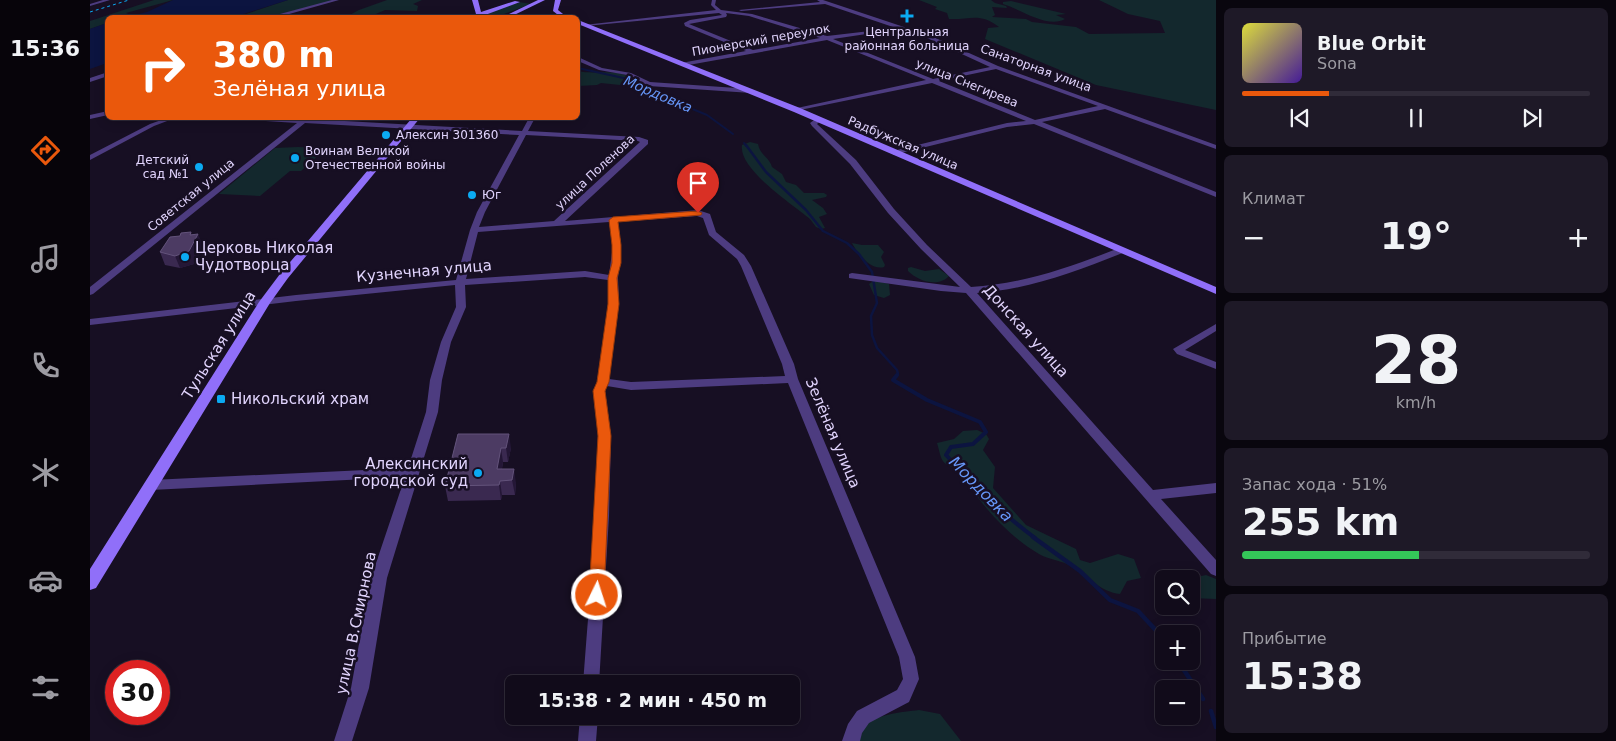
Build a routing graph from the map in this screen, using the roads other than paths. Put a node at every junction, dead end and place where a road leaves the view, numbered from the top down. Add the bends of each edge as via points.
1 (108, 0) edge
2 (337, 0) edge
3 (475, 0) edge
4 (542, 0) edge
5 (558, 0) edge
6 (714, 0) edge
7 (490, 1) dead end
8 (821, 1) edge
9 (501, 2) dead end
10 (517, 2) junction
11 (536, 2) edge
12 (90, 5) edge
13 (491, 10) junction
14 (720, 11) junction
15 (729, 11) junction
16 (479, 14) joint
17 (279, 15) edge
18 (512, 15) edge
19 (562, 15) edge
20 (582, 24) edge
21 (902, 29) junction
22 (828, 38) junction
23 (751, 51) junction
24 (580, 59) edge
25 (683, 64) junction
26 (996, 67) junction
27 (105, 75) edge
28 (90, 80) edge
29 (929, 80) junction
30 (751, 91) junction
31 (1105, 107) junction
32 (797, 110) junction
33 (105, 114) edge
34 (90, 117) edge
35 (819, 119) junction
36 (165, 120) edge
37 (304, 120) edge
38 (341, 120) edge
39 (531, 120) edge
40 (413, 122) edge
41 (1034, 122) junction
42 (522, 133) junction
43 (1216, 148) edge
44 (896, 153) junction
45 (90, 158) edge
46 (1216, 195) edge
47 (613, 220) junction
48 (556, 224) junction
49 (474, 230) junction
50 (1122, 250) junction
51 (852, 276) dead end
52 (613, 278) junction
53 (460, 282) junction
54 (969, 290) junction
55 (1216, 291) edge
56 (90, 292) edge
57 (265, 302) junction
58 (90, 322) edge
59 (1216, 327) edge
60 (1215, 366) edge
61 (792, 379) junction
62 (603, 382) junction
63 (412, 472) junction
64 (151, 485) junction
65 (1216, 488) edge
66 (1152, 495) junction
67 (1216, 570) edge
68 (90, 583) edge
69 (592, 675) edge
70 (588, 725) edge
71 (343, 741) edge
72 (587, 741) edge
73 (851, 741) edge

1 - 12 street
2 - 17 street
3 - 16 main road
4 - 11 main road
5 - 19 main road via 555,10
6 - 14 street via 713,5
7 - 13 main road via 494,8
8 - 15 street
8 - 21 street, Санаторная улица
9 - 10 main road
10 - 11 main road
10 - 13 main road
11 - 18 main road
13 - 16 main road
14 - 15 street, улица Снегирева
14 - 20 street, улица Снегирева
14 - 23 street via 725,15 690,21 686,26
15 - 22 street, улица Снегирева
20 - 25 main road, Радбужская улица
21 - 22 street, Пионерский переулок
21 - 26 street, Санаторная улица via 929,37
22 - 23 street, Пионерский переулок
22 - 29 street, улица Снегирева
23 - 25 street, Пионерский переулок
24 - 30 street via 597,68 629,74 649,84
25 - 30 main road, Радбужская улица
26 - 29 street
26 - 31 street, Санаторная улица
27 - 28 street
29 - 32 street
29 - 41 street, улица Снегирева
30 - 32 main road, Радбужская улица
31 - 41 street
31 - 43 street, Санаторная улица
32 - 35 main road, Радбужская улица
33 - 34 street
35 - 44 main road, Радбужская улица
35 - 54 street, Донская улица via 813,122 814,125 853,162 890,211
36 - 45 street
37 - 56 street, Советская улица
38 - 40 street, улица Поленова
39 - 42 street, улица В.Смирнова
40 - 42 street, улица Поленова
40 - 57 main road, Тульская улица
41 - 44 street via 1007,125
41 - 46 street, улица Снегирева
42 - 48 street, улица Поленова via 645,142
42 - 49 street, улица В.Смирнова
44 - 50 main road, Радбужская улица
47 - 48 street
47 - 52 street via 617,245
47 - 61 street, Зелёная улица via 698,213 707,216 712,234 741,257 746,266
48 - 49 street
49 - 53 street, улица В.Смирнова
50 - 54 street via 1046,276
50 - 55 main road, Радбужская улица
51 - 54 street
52 - 53 street, Кузнечная улица via 585,274
52 - 62 street via 614,304
53 - 57 street, Кузнечная улица
53 - 63 street, улица В.Смирнова via 461,307 446,342 432,412
54 - 66 street, Донская улица
57 - 58 street, Кузнечная улица
57 - 64 main road, Тульская улица
59 - 60 street via 1178,349
61 - 62 street via 630,386
61 - 73 street, Зелёная улица via 907,657 911,679 903,696 863,717
62 - 69 street via 599,391 605,436
63 - 64 street
63 - 71 street, улица В.Смирнова via 379,578 360,688
64 - 68 main road, Тульская улица
65 - 66 street
66 - 67 street, Донская улица
70 - 72 street

